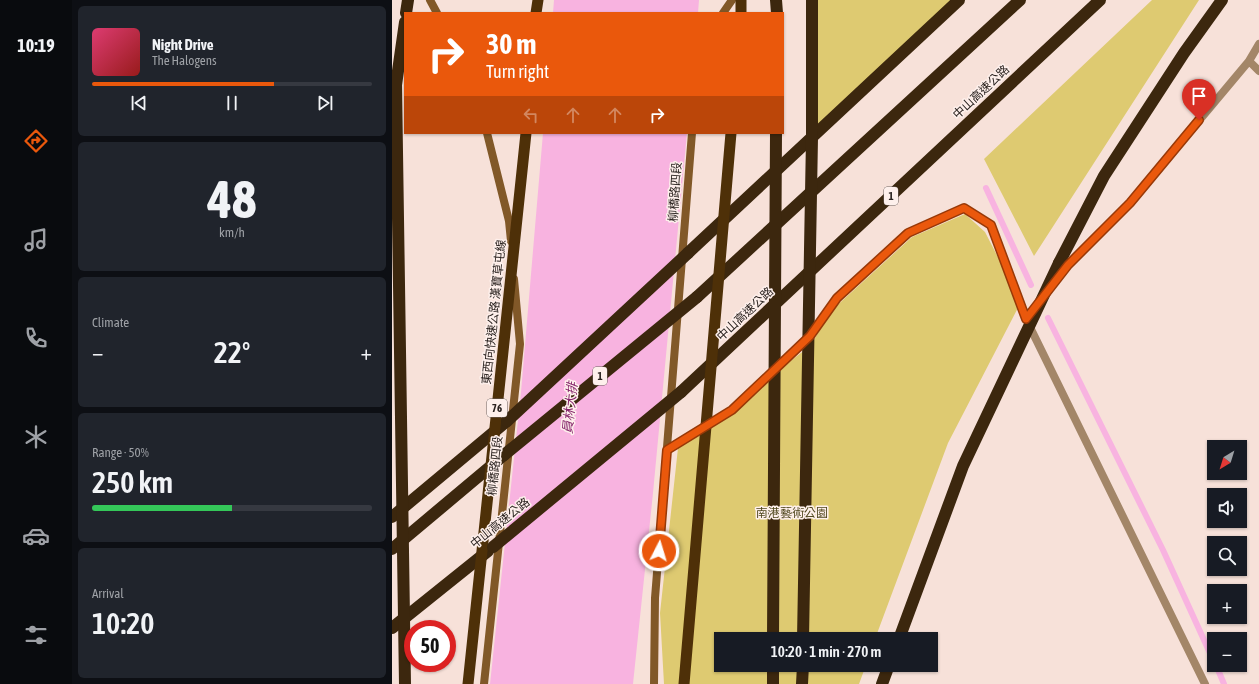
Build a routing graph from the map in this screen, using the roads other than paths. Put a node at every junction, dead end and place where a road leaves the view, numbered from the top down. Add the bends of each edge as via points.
1 (408, 0) edge
2 (430, 0) edge
3 (538, 0) edge
4 (732, 0) edge
5 (741, 0) edge
6 (776, 0) edge
7 (812, 0) edge
8 (959, 0) edge
9 (1020, 0) edge
10 (1100, 0) edge
11 (1222, 0) edge
12 (406, 12) edge
13 (436, 12) edge
14 (536, 12) edge
15 (724, 12) edge
16 (741, 12) edge
17 (777, 12) edge
18 (404, 29) edge
19 (1259, 44) edge
20 (1248, 61) junction
21 (1259, 71) edge
22 (487, 134) edge
23 (526, 134) edge
24 (692, 134) edge
25 (731, 134) edge
26 (776, 134) edge
27 (1026, 319) junction
28 (667, 450) junction
29 (392, 517) edge
30 (392, 549) edge
31 (392, 628) edge
32 (773, 632) edge
33 (803, 632) edge
34 (902, 632) edge
35 (773, 672) edge
36 (803, 672) edge
37 (886, 672) edge
38 (405, 684) edge
39 (468, 684) edge
40 (484, 684) edge
41 (654, 684) edge
42 (684, 684) edge
43 (773, 684) edge
44 (802, 684) edge
45 (882, 684) edge
46 (1204, 684) edge

1 - 12 highway
2 - 13 main road
3 - 14 highway
4 - 15 main road
5 - 16 highway
6 - 17 highway
7 - 33 highway, bridge
8 - 29 highway, bridge via 507,421
9 - 30 highway, 1, bridge via 697,297
10 - 31 highway, 中山高速公路 / 1, bridge via 681,392
11 - 34 highway, bridge via 1184,53 1104,176 1059,264 963,466
18 - 38 highway, bridge via 396,85
19 - 20 lane
20 - 21 lane
20 - 27 lane via 1130,203 1068,265
22 - 40 main road, 柳橋路四段 via 509,221 520,344
23 - 39 highway, 東西向快速公路 漢寶草屯線 / 76, bridge
24 - 28 main road, 柳橋路四段
25 - 42 highway, bridge
26 - 32 highway, bridge
27 - 28 lane via 991,225 964,208 908,233 837,298 810,336 732,410
27 - 46 lane
28 - 41 main road, 柳橋路四段 via 655,598
35 - 43 highway
36 - 44 highway
37 - 45 highway

